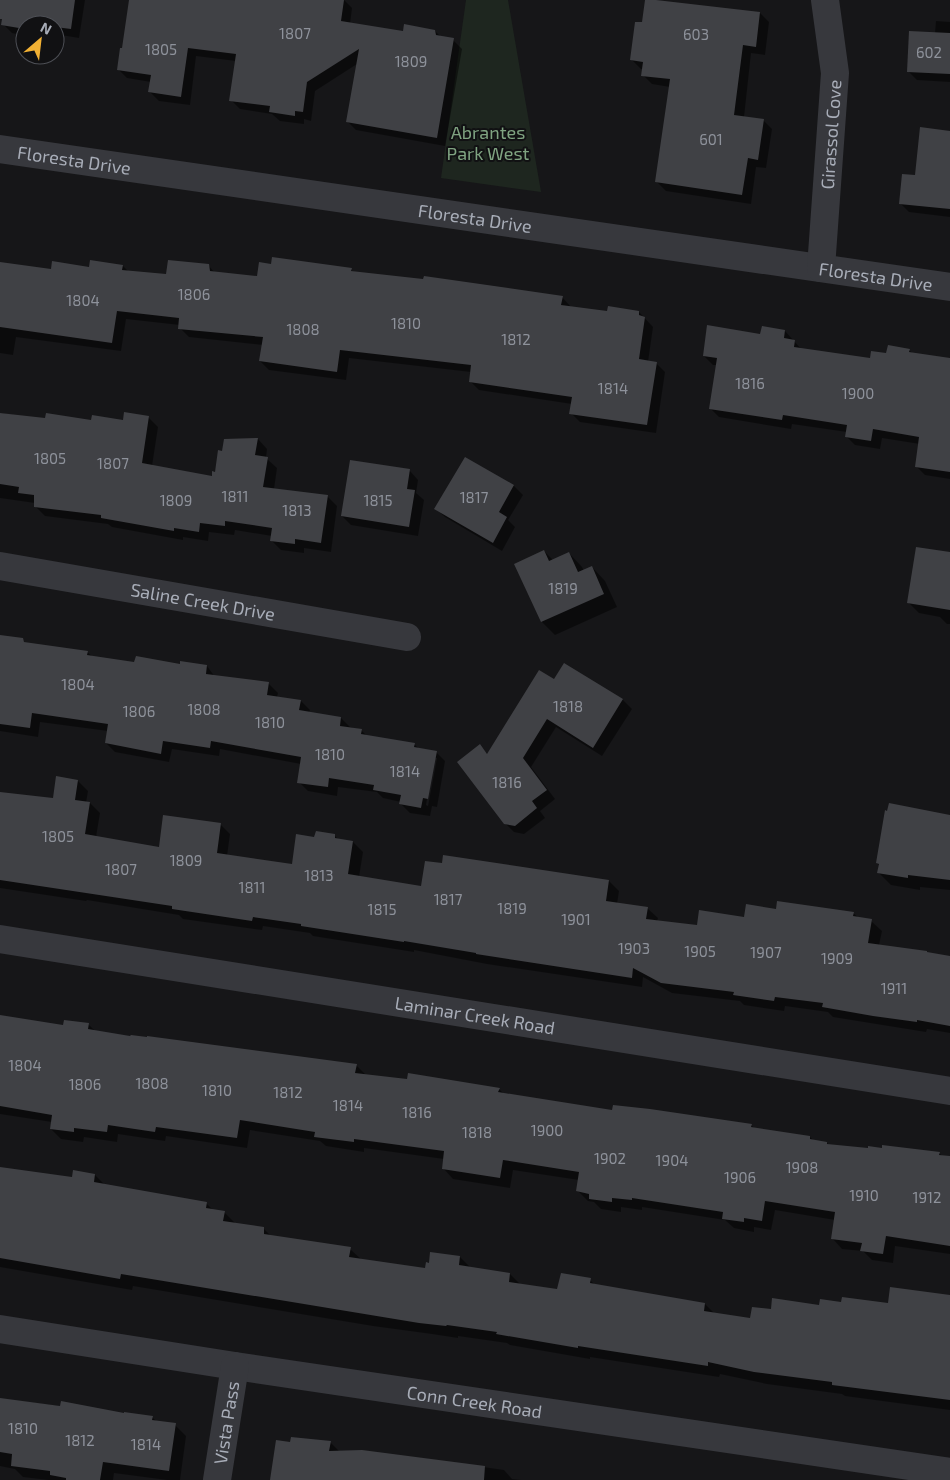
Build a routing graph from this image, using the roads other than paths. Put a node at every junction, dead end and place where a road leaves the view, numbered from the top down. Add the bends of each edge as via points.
1 (826, 0) edge
2 (0, 149) edge
3 (821, 268) junction
4 (950, 287) edge
5 (0, 566) edge
6 (407, 637) dead end
7 (0, 939) edge
8 (950, 1090) edge
9 (0, 1329) edge
10 (235, 1366) junction
11 (950, 1472) edge
12 (217, 1480) edge

1 - 3 street, Girassol Cove via 835,73
2 - 3 street, Floresta Drive
3 - 4 street, Floresta Drive
5 - 6 street, Saline Creek Drive
7 - 8 street, Laminar Creek Road
9 - 10 street, Conn Creek Road
10 - 11 street, Conn Creek Road
10 - 12 street, Vista Pass

